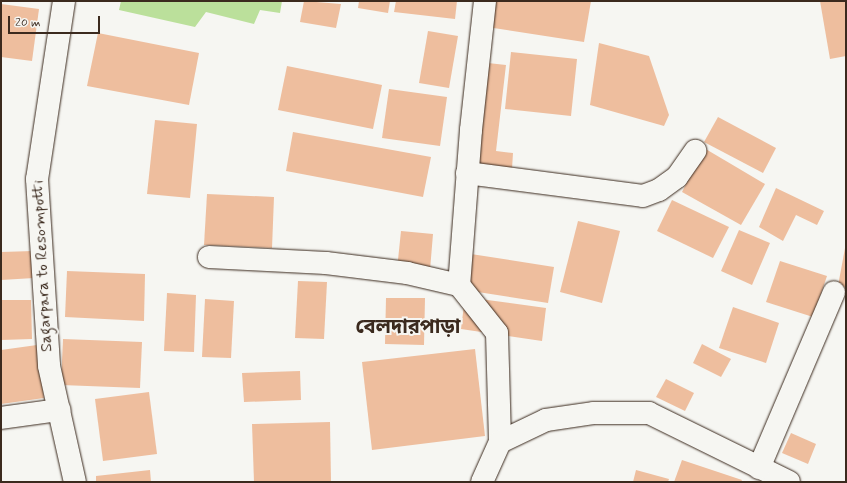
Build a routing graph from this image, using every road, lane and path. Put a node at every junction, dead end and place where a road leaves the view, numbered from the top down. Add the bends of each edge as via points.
1 (64, 1) edge
2 (484, 1) edge
3 (695, 150) dead end
4 (467, 172) junction
5 (209, 257) dead end
6 (459, 285) junction
7 (834, 292) dead end
8 (59, 410) junction
9 (1, 418) edge
10 (500, 442) junction
11 (760, 468) junction
12 (75, 482) edge
13 (482, 482) edge
14 (789, 482) edge

1 - 8 street, Sagarpara to Resompotti via 37,179 49,366
2 - 4 street
3 - 4 street via 677,177 659,190 643,196
4 - 6 street
5 - 6 street via 326,263 407,273
6 - 10 street via 497,333
7 - 11 street
8 - 9 street
8 - 12 street, Sagarpara to Resompotti
10 - 11 street via 546,420 594,413 649,413
10 - 13 street
11 - 14 street

